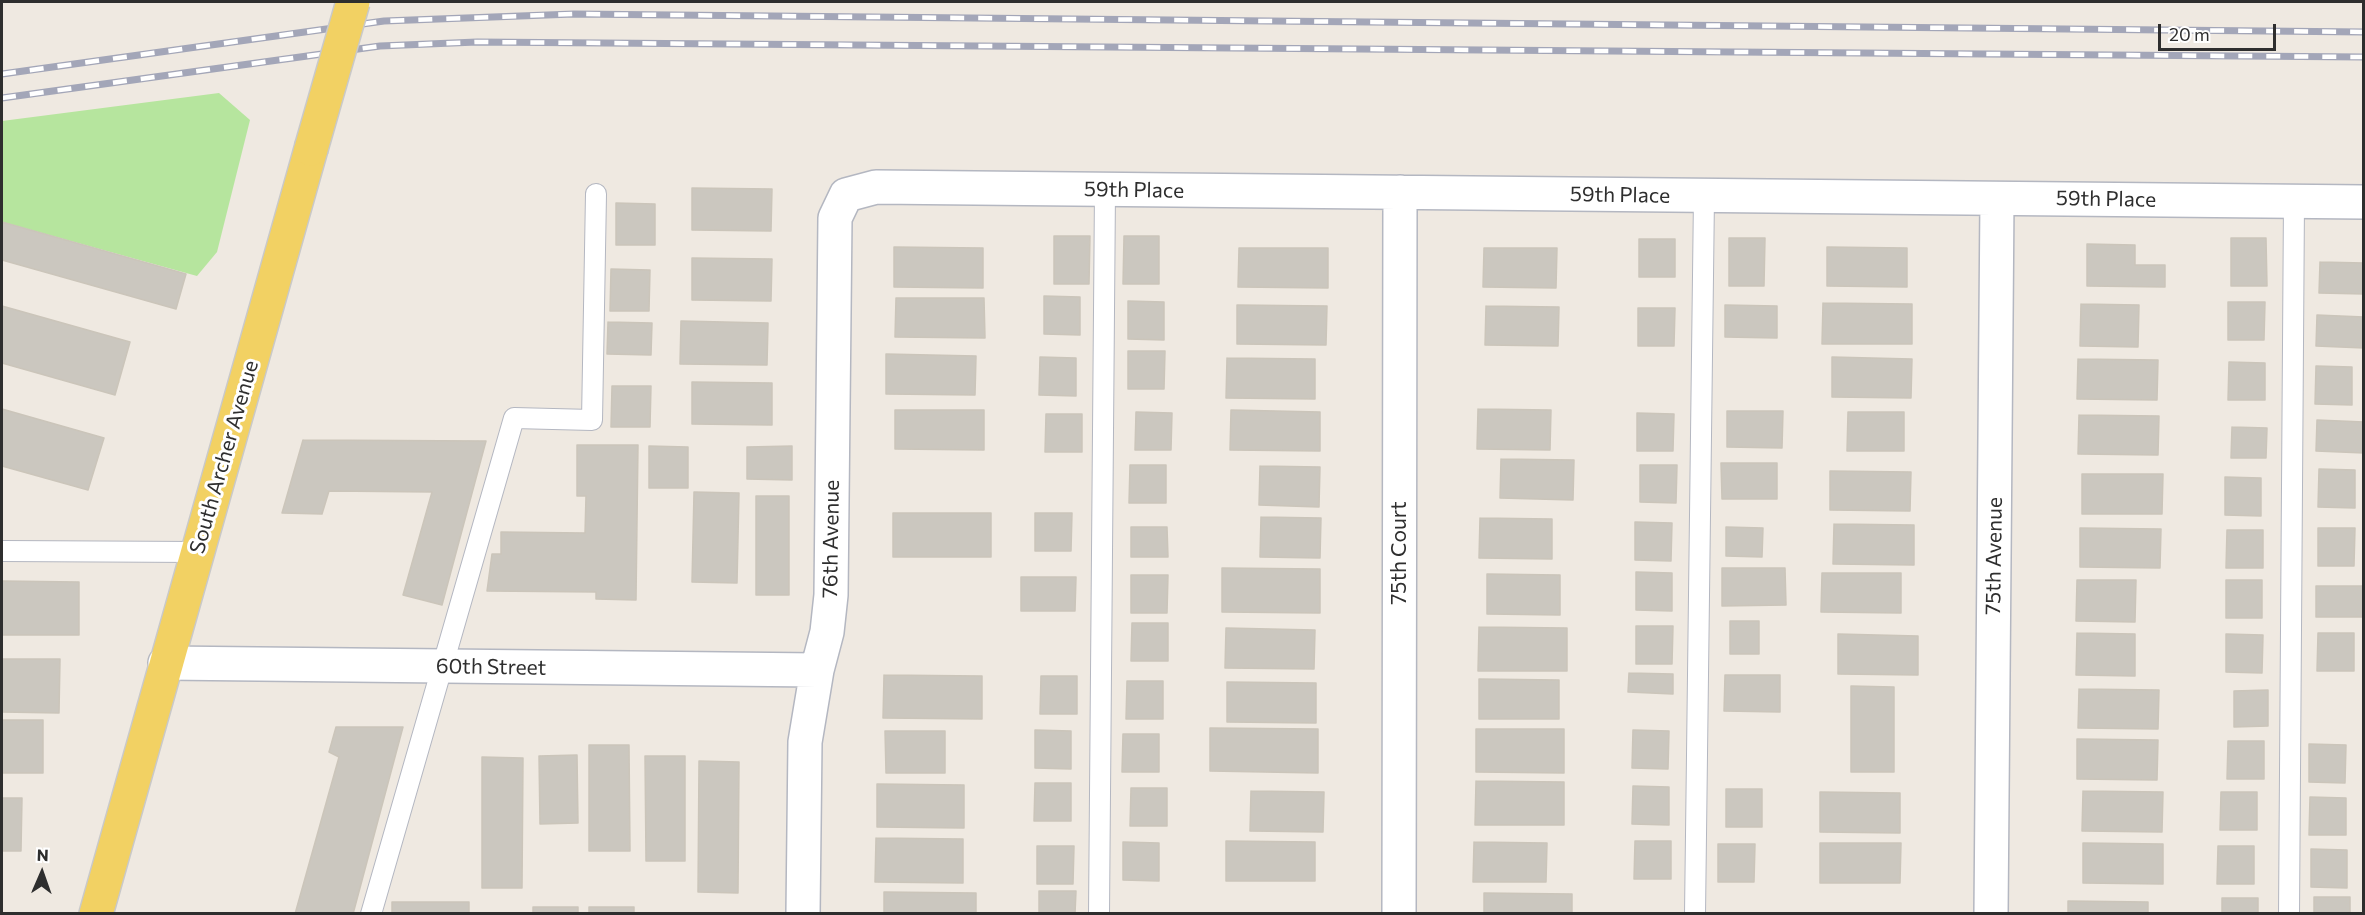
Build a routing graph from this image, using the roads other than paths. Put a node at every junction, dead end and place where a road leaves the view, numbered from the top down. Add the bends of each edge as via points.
1 (353, 2) edge
2 (876, 187) joint
3 (1104, 190) junction
4 (1400, 192) junction
5 (596, 194) dead end
6 (1704, 196) junction
7 (1997, 199) junction
8 (2294, 201) junction
9 (2364, 202) edge
10 (2, 551) edge
11 (197, 552) junction
12 (165, 663) junction
13 (442, 666) junction
14 (816, 670) junction
15 (96, 914) edge
16 (371, 914) edge
17 (803, 914) edge
18 (1099, 914) edge
19 (1399, 914) edge
20 (1695, 914) edge
21 (1990, 914) edge
22 (2289, 914) edge

1 - 11 main road, South Archer Avenue, bridge
2 - 3 street, 59th Place
2 - 14 street, 76th Avenue via 846,195 835,218 831,595 827,632
3 - 4 street, 59th Place
3 - 18 lane
4 - 6 street, 59th Place
4 - 19 street, 75th Court
5 - 13 lane via 592,420 514,418
6 - 7 street, 59th Place
6 - 20 lane
7 - 8 street, 59th Place
7 - 21 street, 75th Avenue
8 - 9 street, 59th Place
8 - 22 lane
10 - 11 lane
11 - 12 main road, South Archer Avenue
12 - 13 street, 60th Street
12 - 15 main road, South Archer Avenue
13 - 14 street, 60th Street
13 - 16 lane
14 - 17 street, 76th Avenue via 805,742

